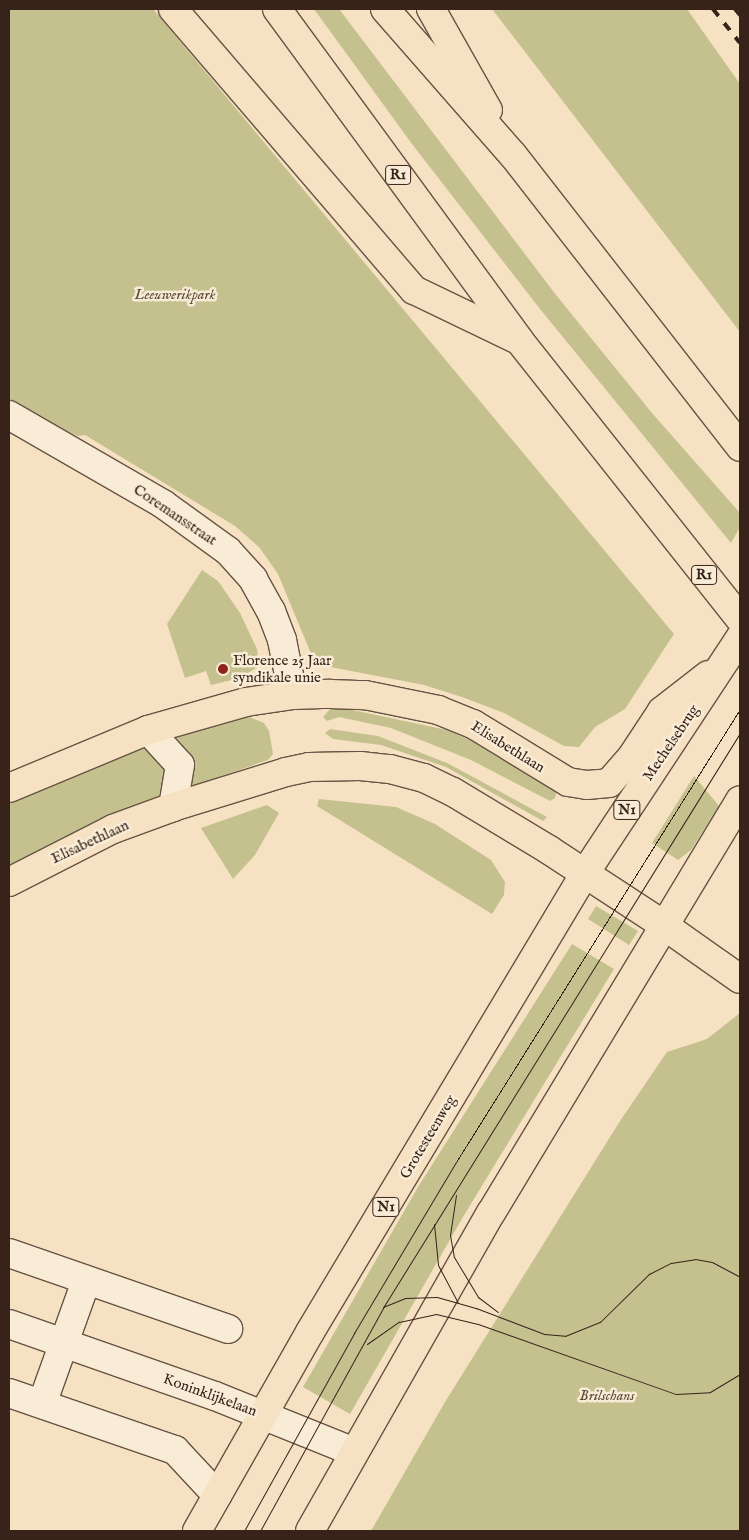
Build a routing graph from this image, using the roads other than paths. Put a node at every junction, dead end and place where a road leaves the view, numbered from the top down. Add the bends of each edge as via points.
1 (173, 9) edge
2 (277, 9) edge
3 (385, 9) edge
4 (431, 9) edge
5 (513, 155) junction
6 (519, 340) junction
7 (12, 421) edge
8 (740, 447) edge
9 (740, 619) edge
10 (734, 648) edge
11 (293, 694) junction
12 (148, 730) junction
13 (660, 737) junction
14 (9, 788) edge
15 (174, 807) junction
16 (734, 808) edge
17 (585, 873) junction
18 (9, 882) edge
19 (662, 924) junction
20 (740, 979) edge
21 (9, 1253) edge
22 (86, 1281) junction
23 (9, 1324) edge
24 (228, 1330) dead end
25 (64, 1344) junction
26 (9, 1393) edge
27 (42, 1404) junction
28 (262, 1414) junction
29 (354, 1452) junction
30 (217, 1495) junction
31 (197, 1531) edge
32 (310, 1531) edge

1 - 6 main road via 414,290
2 - 6 main road, R1
3 - 5 main road
4 - 5 main road
5 - 8 main road
6 - 9 main road, R1
7 - 11 street, Coremansstraat via 163,504 228,551 253,579 272,611 282,640
10 - 13 main road, Elisabethlaan via 662,711
11 - 12 main road, Elisabethlaan via 246,702
11 - 13 main road, Elisabethlaan via 365,695 438,710 473,724 568,782 587,785 609,783 631,758
12 - 14 main road, Elisabethlaan
12 - 15 street via 180,765
13 - 17 main road, Mechelsebrug / N1
15 - 17 main road, Elisabethlaan via 309,767 390,769 424,778 453,792
15 - 18 main road, Elisabethlaan via 113,829
16 - 19 main road
17 - 19 main road, Elisabethlaan
17 - 28 main road, Grotesteenweg / N1
19 - 20 main road, Elisabethlaan
19 - 29 main road via 418,1337
21 - 22 street
22 - 24 street
22 - 25 street
23 - 25 street, Koninklijkelaan
25 - 27 street
25 - 28 street, Koninklijkelaan
26 - 27 street
27 - 30 street via 175,1450
28 - 29 street, Koninklijkelaan
28 - 30 main road, Grotesteenweg / N1
29 - 32 main road
30 - 31 main road, Grotesteenweg / N1

